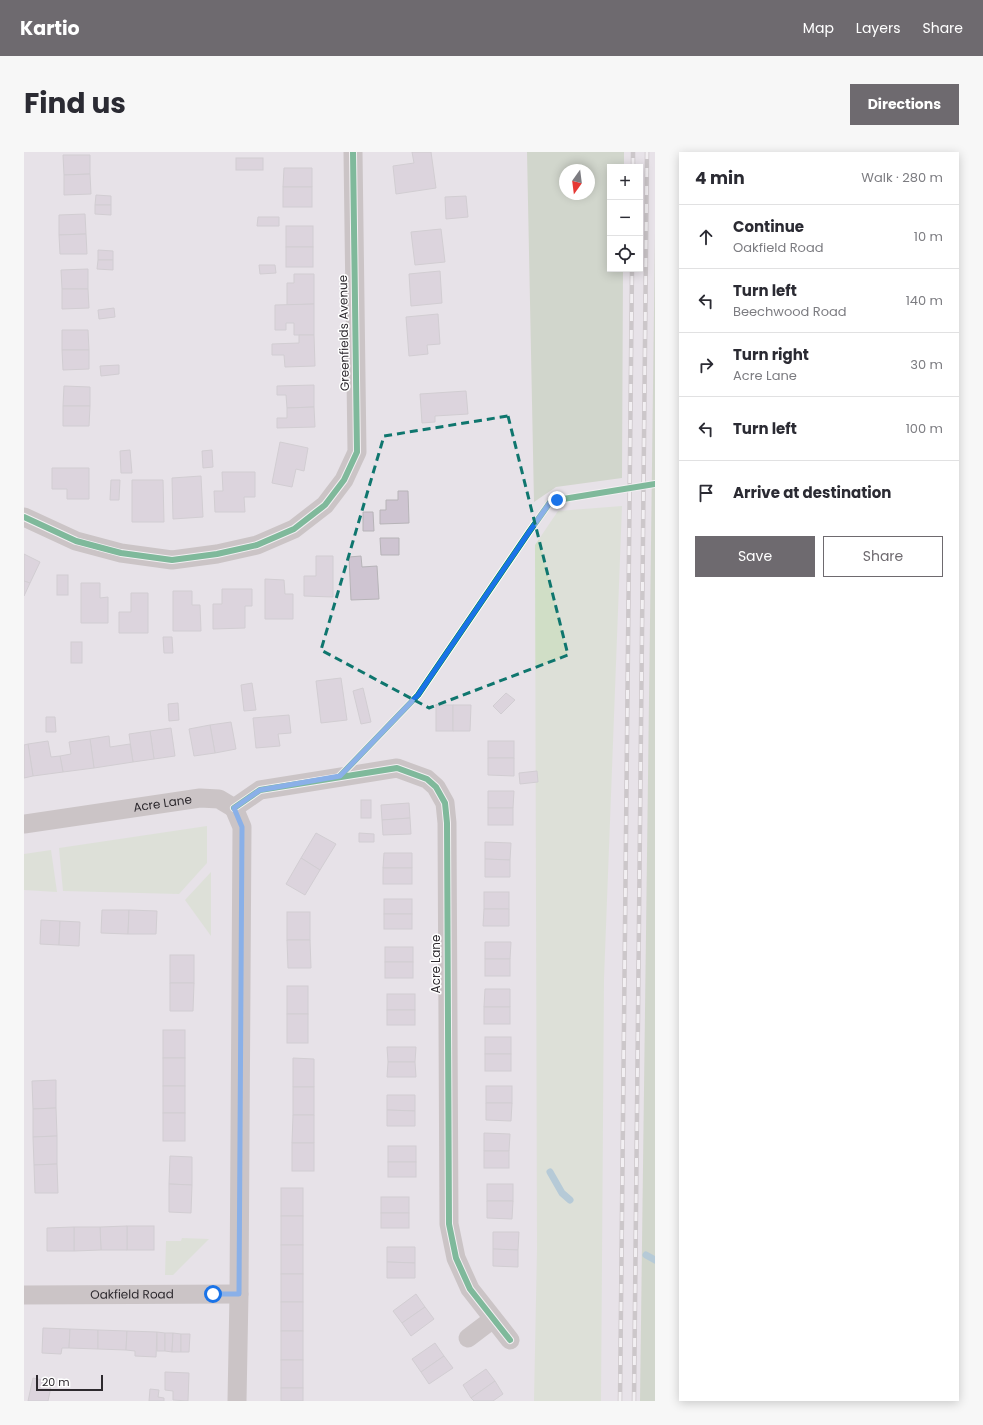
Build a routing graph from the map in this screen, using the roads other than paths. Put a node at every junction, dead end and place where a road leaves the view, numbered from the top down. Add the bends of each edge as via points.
1 (353, 152) edge
2 (24, 517) edge
3 (234, 808) junction
4 (24, 824) edge
5 (239, 1294) junction
6 (24, 1295) edge
7 (494, 1319) junction
8 (468, 1338) dead end
9 (510, 1340) dead end
10 (237, 1401) edge

1 - 2 street, Greenfields Avenue via 357,452 344,480 325,505 294,529 256,545 217,554 172,560 121,554 76,541
3 - 4 street, Acre Lane via 219,799 200,798
3 - 5 street via 242,827
3 - 7 street, Acre Lane via 260,790 397,768 428,779 445,802 449,1224 456,1258 470,1289
5 - 6 street, Oakfield Road
5 - 10 street
7 - 8 street
7 - 9 street, Acre Lane

